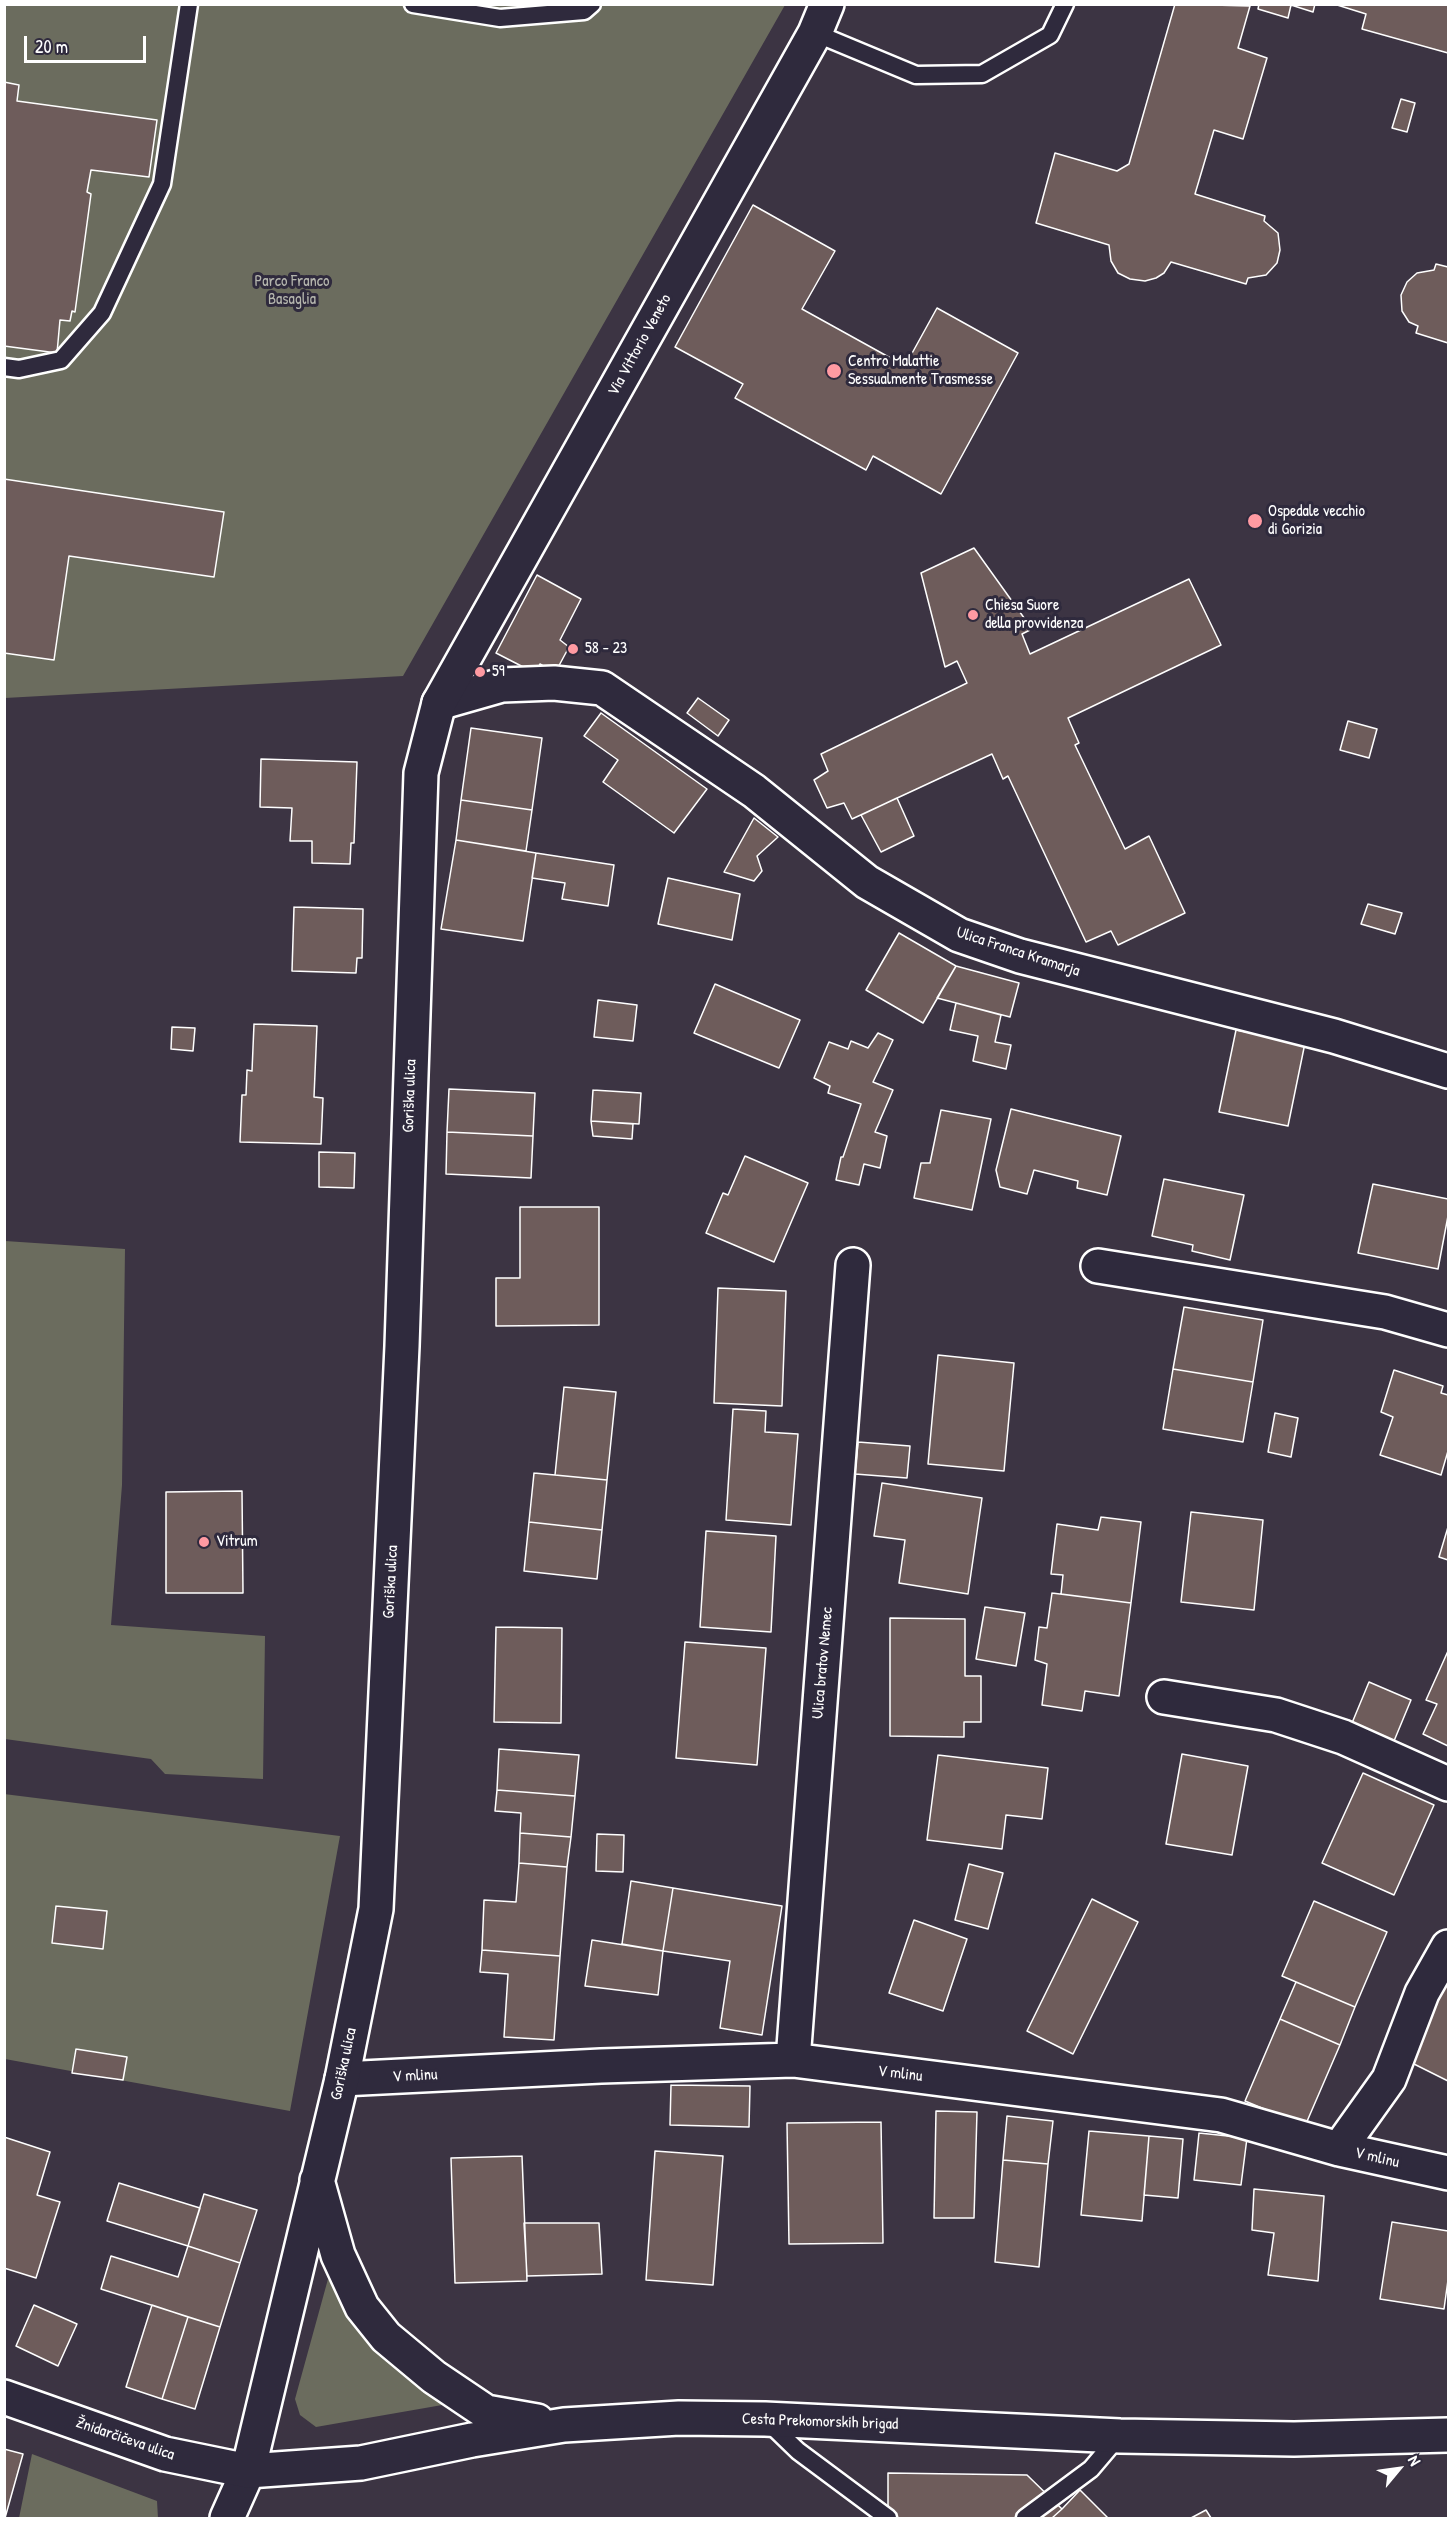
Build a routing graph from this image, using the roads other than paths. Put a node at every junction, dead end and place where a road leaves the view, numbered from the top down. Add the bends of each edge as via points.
1 (189, 4) edge
2 (413, 4) edge
3 (592, 4) edge
4 (1065, 4) edge
5 (547, 9) edge
6 (821, 19) edge
7 (4, 367) edge
8 (445, 693) junction
9 (1449, 1071) edge
10 (854, 1265) dead end
11 (1098, 1266) dead end
12 (1449, 1330) edge
13 (1164, 1697) dead end
14 (1449, 1784) edge
15 (1449, 1947) edge
16 (793, 2060) junction
17 (342, 2079) junction
18 (1339, 2149) junction
19 (1449, 2174) edge
20 (316, 2178) junction
21 (4, 2397) edge
22 (765, 2419) junction
23 (564, 2425) junction
24 (1449, 2435) edge
25 (1120, 2436) junction
26 (248, 2470) junction
27 (227, 2518) edge
28 (888, 2518) edge
29 (1025, 2518) edge

1 - 7 lane via 162,184 102,313 61,360 19,369
2 - 5 lane via 500,18
3 - 5 lane via 584,11
4 - 6 lane via 1050,35 982,74 916,75
6 - 8 street, Via Vittorio Veneto
8 - 9 street, Ulica Franca Kramarja via 554,683 602,688 754,791 867,882 959,935 1020,956 1334,1036
8 - 17 street, Goriška ulica via 421,773 376,1909
10 - 16 street, Ulica bratov Nemec
11 - 12 street via 1385,1312
13 - 14 street via 1276,1715 1343,1737
15 - 18 street via 1422,1993 1389,2079
16 - 17 street, V mlinu
16 - 18 street, V mlinu via 1221,2115
17 - 20 street, Goriška ulica
18 - 19 street, V mlinu
20 - 23 street via 338,2255 362,2307 386,2337 434,2377 486,2412
20 - 26 street, Goriška ulica
21 - 26 street, Žnidarčičeva ulica via 165,2454
22 - 23 street, Cesta Prekomorskih brigad via 679,2418
22 - 25 street, Cesta Prekomorskih brigad
22 - 28 lane via 798,2451
23 - 26 street, Cesta Prekomorskih brigad via 361,2463
24 - 25 street, Cesta Prekomorskih brigad via 1294,2439
25 - 29 lane via 1091,2469
26 - 27 street

